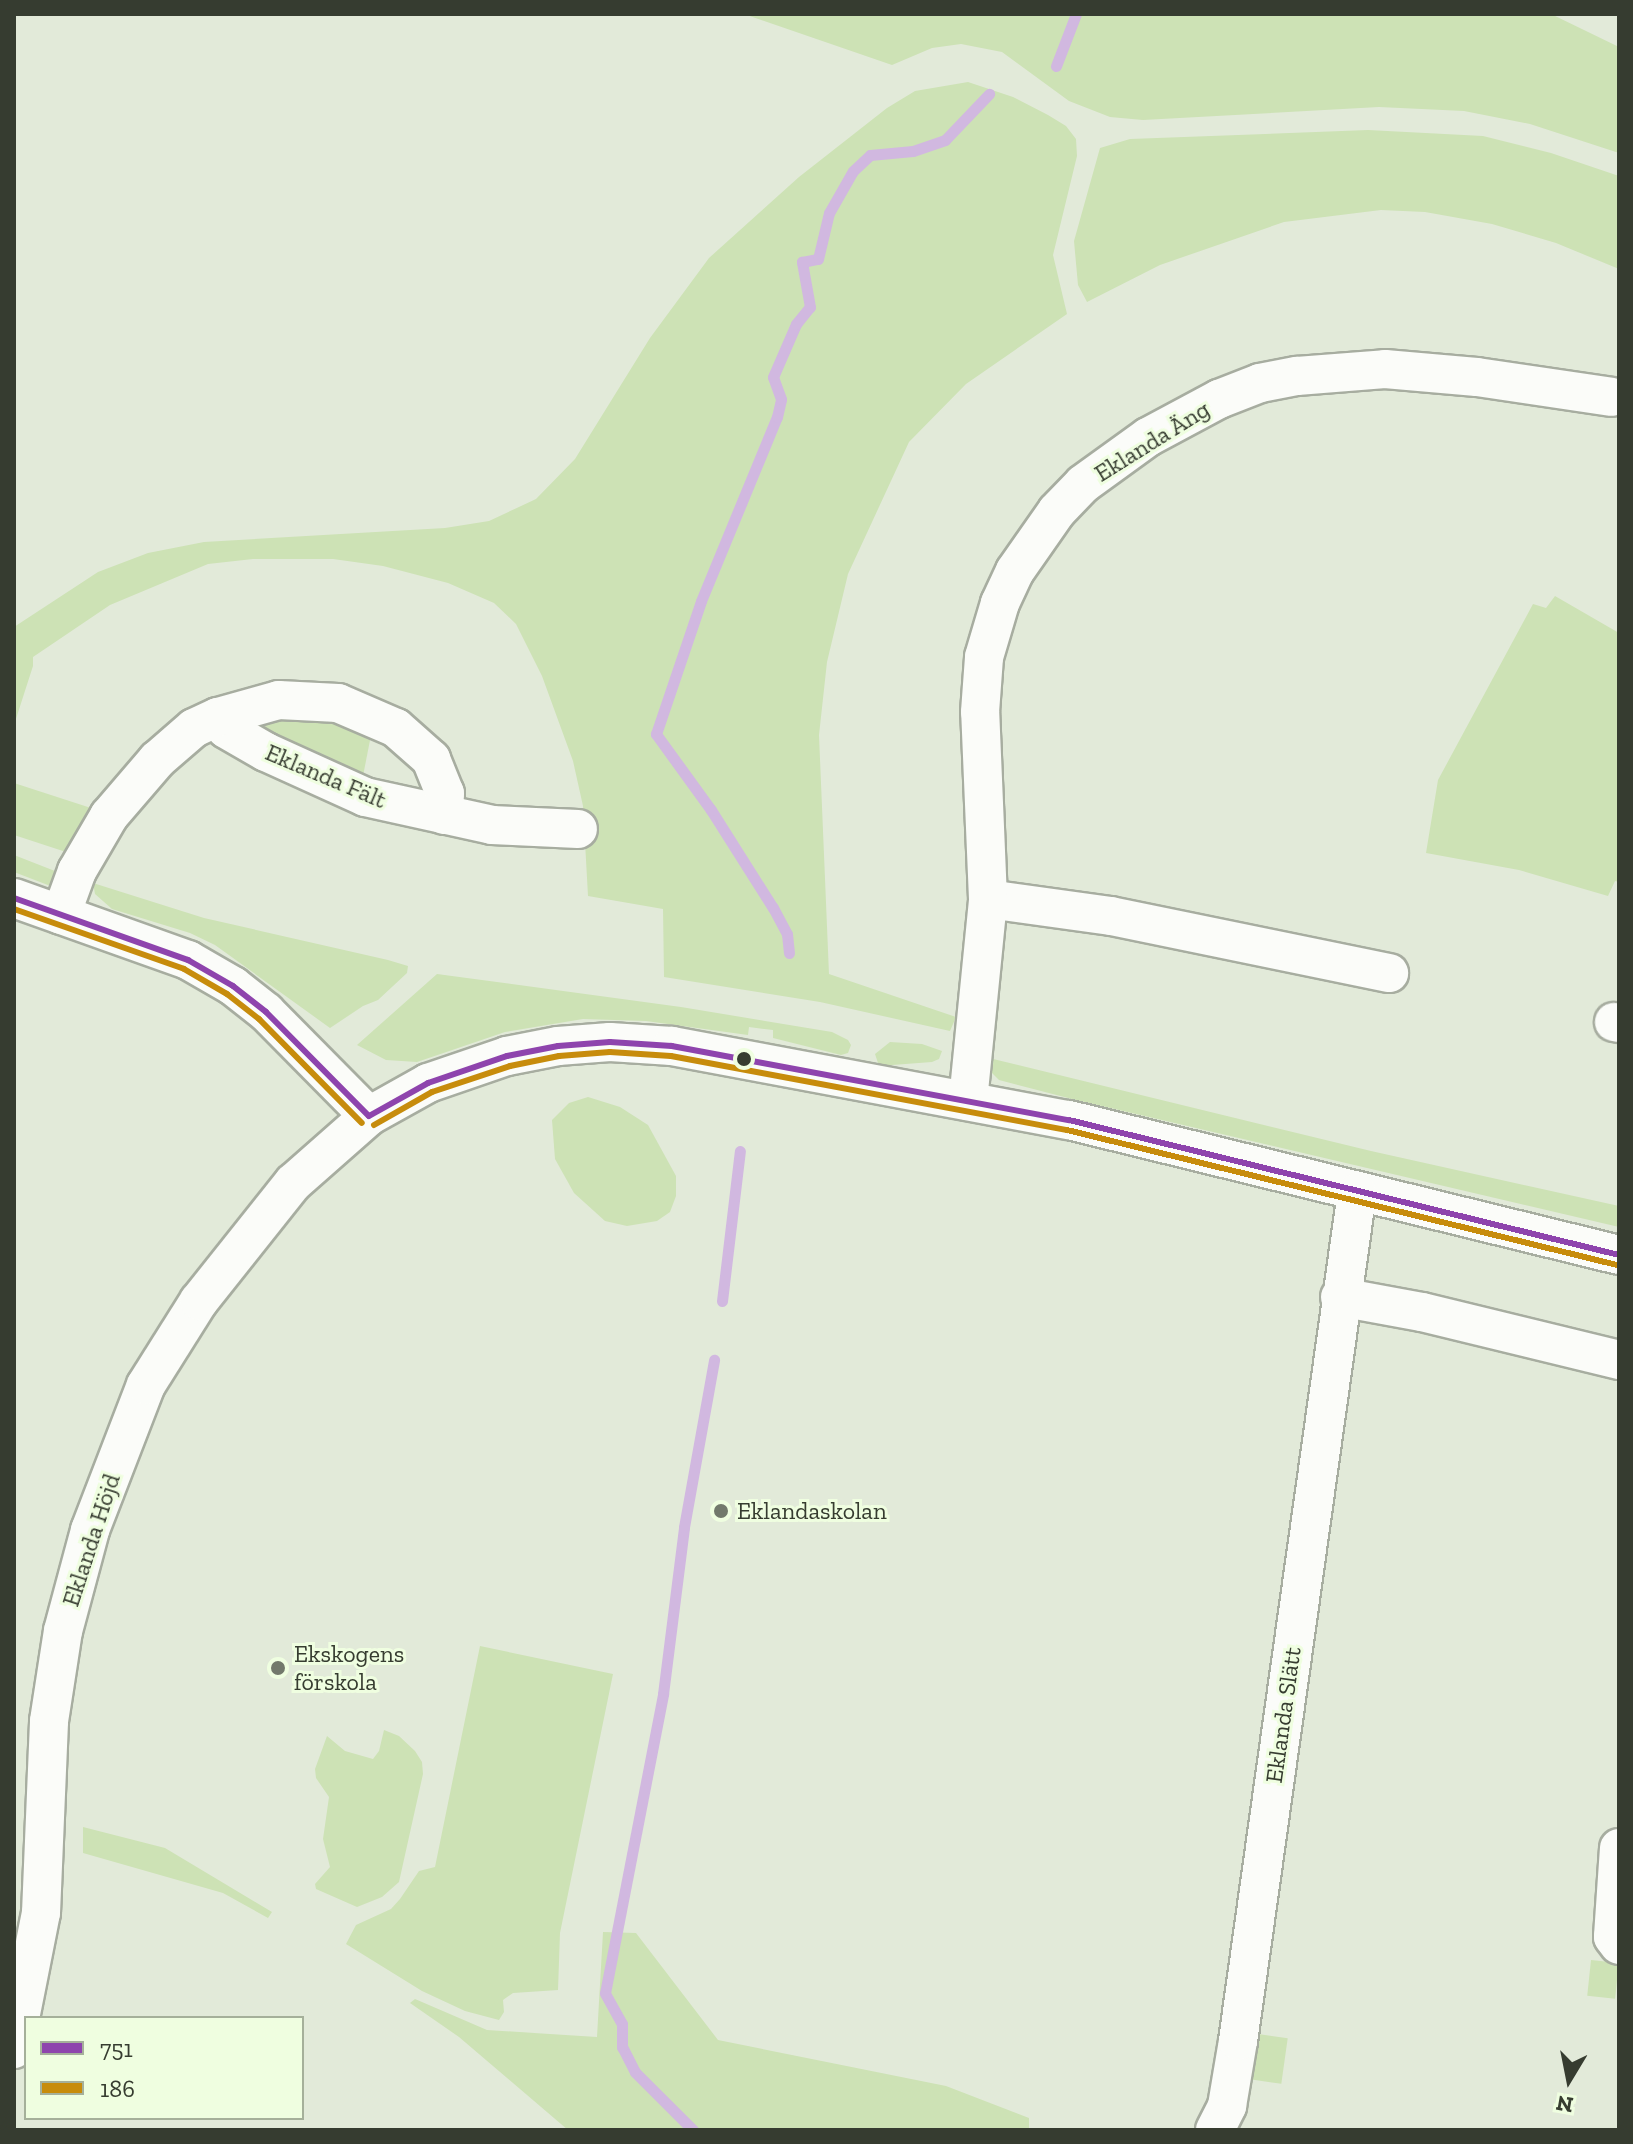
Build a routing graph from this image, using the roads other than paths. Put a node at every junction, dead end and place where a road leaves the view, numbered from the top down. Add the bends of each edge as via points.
1 (1612, 397) dead end
2 (218, 717) junction
3 (444, 815) junction
4 (578, 829) dead end
5 (14, 898) edge
6 (988, 899) junction
7 (61, 915) junction
8 (1389, 973) dead end
9 (968, 1101) junction
10 (369, 1116) junction
11 (1357, 1192) junction
12 (1619, 1255) edge
13 (1340, 1297) junction
14 (1619, 1360) edge
15 (1619, 1848) edge
16 (1617, 1892) edge
17 (1619, 1945) edge
18 (14, 2049) edge
19 (1215, 2130) edge

1 - 6 street, Eklanda Äng via 1385,369 1297,376 1219,399 1148,437 1083,484 1015,571 984,657 980,712
2 - 3 street, Eklanda Fält via 239,737 335,785
2 - 3 street, Eklanda Fält via 279,700 338,703 368,714 396,728 431,759 445,793
2 - 7 street, Eklanda Fält via 176,742 109,816 77,871
3 - 4 street, Eklanda Fält via 492,825
5 - 7 street
6 - 8 street via 1111,916
6 - 9 street, Eklanda Äng
7 - 10 street via 188,960 233,986 266,1012
9 - 10 street, Eklanda Höjd via 672,1046 610,1042 507,1056 428,1083
9 - 11 street, Eklanda Höjd via 1069,1120
10 - 18 street, Eklanda Höjd via 293,1183 199,1301 146,1385 105,1489 65,1623 52,1691 41,1913
11 - 12 street, Eklanda Höjd
11 - 13 street, Eklanda Slätt
13 - 14 street
13 - 19 street, Eklanda Slätt via 1238,2041 1227,2106
15 - 16 street
16 - 17 street via 1613,1937

